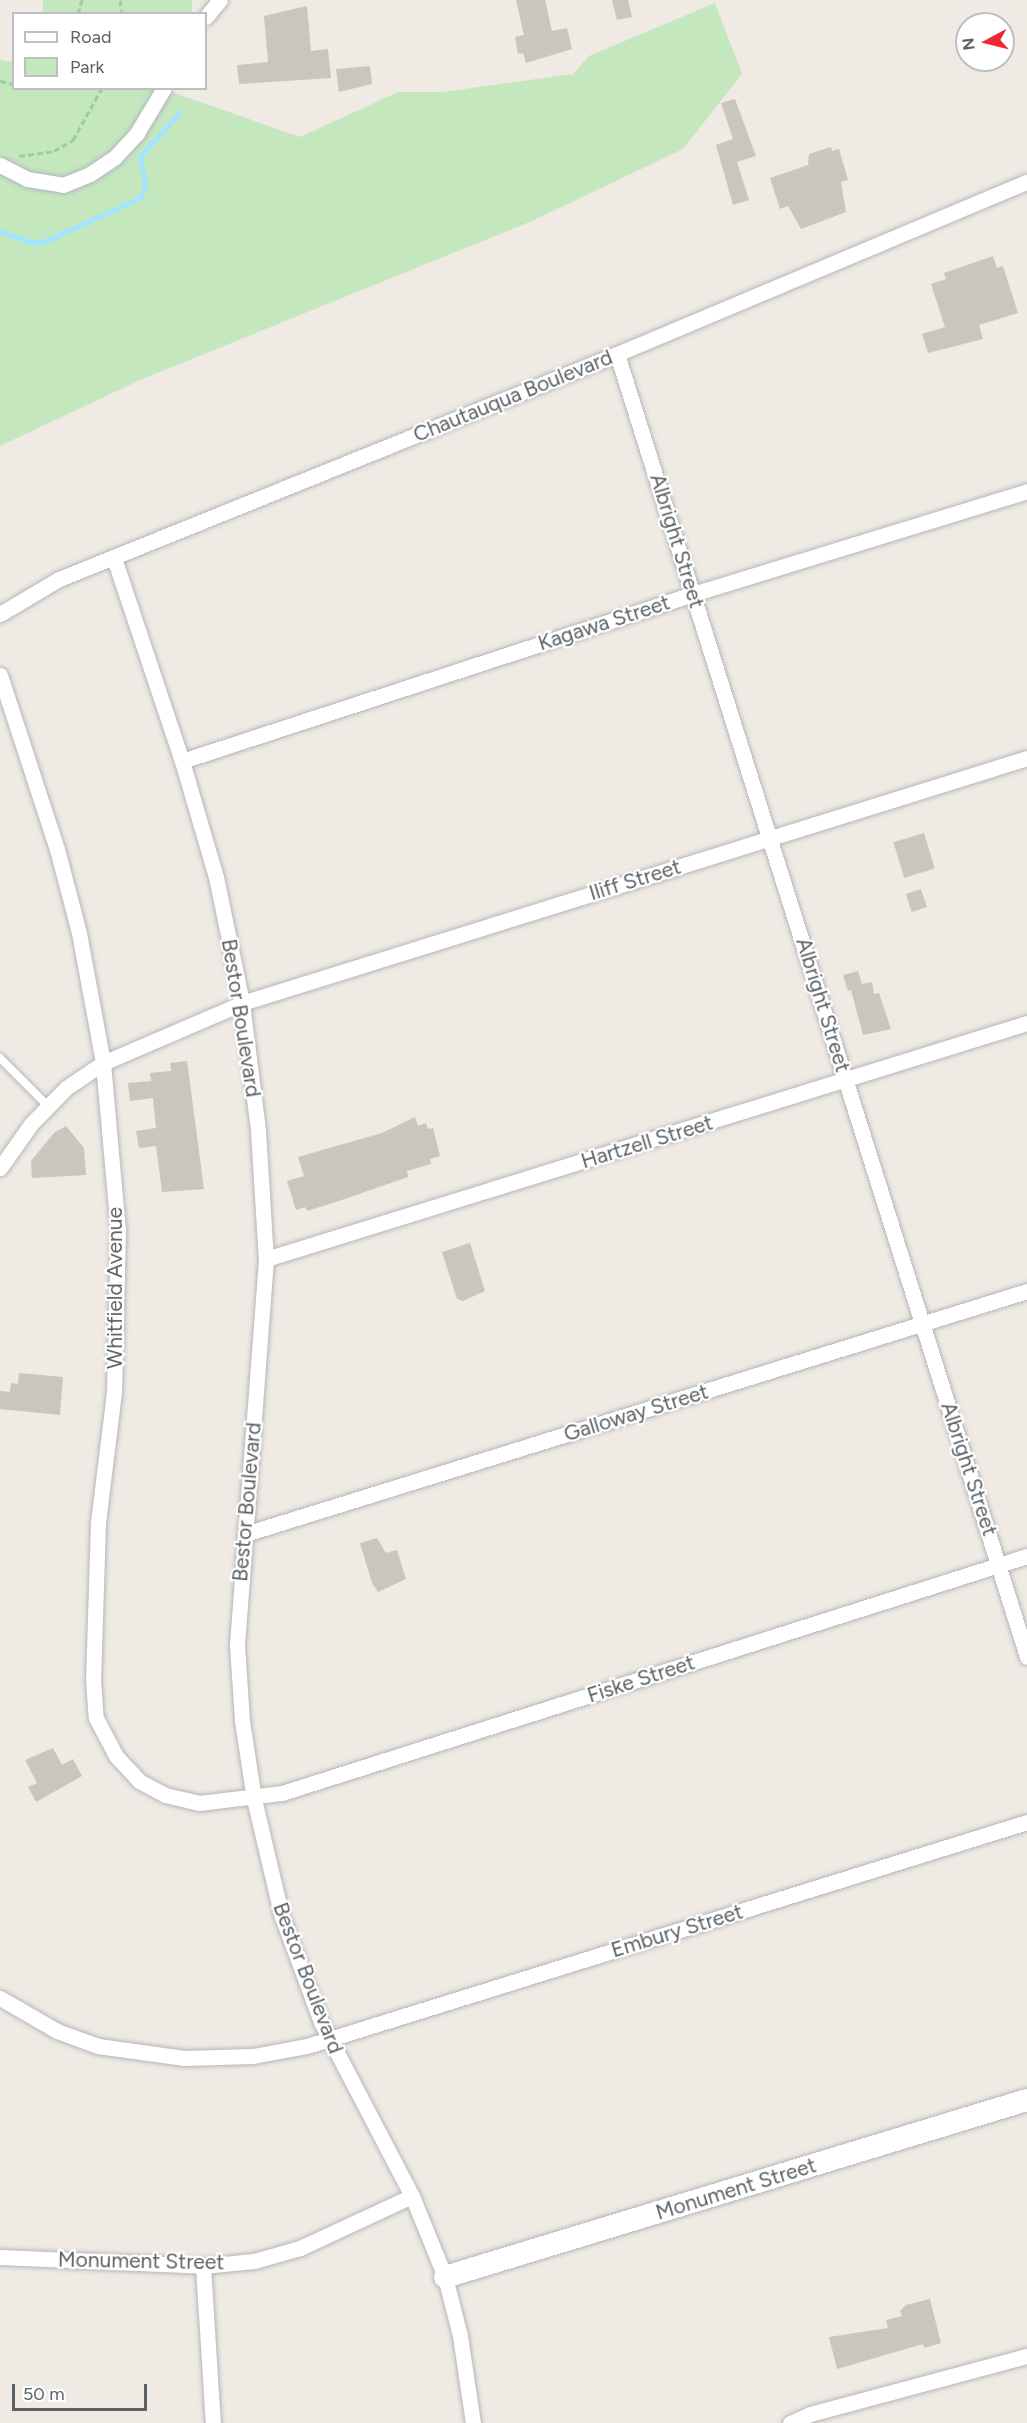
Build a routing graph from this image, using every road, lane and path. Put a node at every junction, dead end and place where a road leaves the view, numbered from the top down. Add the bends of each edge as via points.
1 (220, 0) edge
2 (207, 16) edge
3 (101, 90) edge
4 (163, 90) edge
5 (5, 161) edge
6 (1027, 182) edge
7 (617, 354) junction
8 (1027, 490) edge
9 (114, 558) junction
10 (693, 594) junction
11 (0, 614) edge
12 (0, 675) edge
13 (1027, 758) edge
14 (182, 761) junction
15 (771, 839) junction
16 (242, 1003) junction
17 (1027, 1023) edge
18 (0, 1058) edge
19 (103, 1063) junction
20 (847, 1080) junction
21 (48, 1106) junction
22 (0, 1168) edge
23 (266, 1259) junction
24 (1027, 1291) edge
25 (923, 1324) junction
26 (245, 1534) junction
27 (1027, 1556) edge
28 (999, 1565) junction
29 (1027, 1657) edge
30 (254, 1799) junction
31 (1027, 1822) edge
32 (0, 1998) edge
33 (328, 2039) junction
34 (1027, 2100) edge
35 (412, 2196) junction
36 (0, 2257) edge
37 (203, 2266) junction
38 (445, 2277) junction
39 (1027, 2356) edge
40 (213, 2423) edge
41 (473, 2423) edge
42 (790, 2423) edge

1 - 2 street
3 - 5 path via 73,140 54,151
4 - 5 street via 137,133 115,157 90,174 63,185 27,179
6 - 7 street, Chautauqua Boulevard
7 - 9 street, Chautauqua Boulevard
7 - 10 street, Albright Street
8 - 10 street, Kagawa Street
9 - 11 street, Chautauqua Boulevard via 59,579
9 - 14 street, Bestor Boulevard
10 - 14 street, Kagawa Street
10 - 15 street, Albright Street
12 - 19 street, Whitfield Avenue via 79,933
13 - 15 street, Iliff Street
14 - 16 street, Bestor Boulevard via 216,877
15 - 16 street, Iliff Street
15 - 20 street, Albright Street
16 - 19 street, Iliff Street
16 - 23 street, Bestor Boulevard via 258,1130
17 - 20 street, Hartzell Street
18 - 21 lane
19 - 21 street, Iliff Street via 66,1088
19 - 30 street, Whitfield Avenue via 118,1230 114,1392 98,1523 93,1612 96,1718 116,1756 139,1781 165,1795 199,1803
20 - 23 street, Hartzell Street
20 - 25 street, Albright Street
21 - 22 street, Iliff Street
23 - 26 street, Bestor Boulevard
24 - 25 street, Galloway Street
25 - 26 street, Galloway Street
25 - 28 street, Albright Street
26 - 30 street, Bestor Boulevard via 237,1645 242,1721
27 - 28 street, Fiske Street
28 - 29 street, Albright Street
28 - 30 street, Fiske Street
30 - 33 street, Bestor Boulevard via 282,1917
31 - 33 street, Embury Street
32 - 33 street, Embury Street via 57,2031 98,2046 174,2057 253,2056
33 - 35 street, Bestor Boulevard
34 - 38 street, Monument Street
35 - 37 street, Monument Street via 300,2247 254,2261
35 - 38 street, Bestor Boulevard
36 - 37 street, Monument Street
37 - 40 street
38 - 41 street, Bestor Boulevard via 460,2336
39 - 42 street via 810,2414

